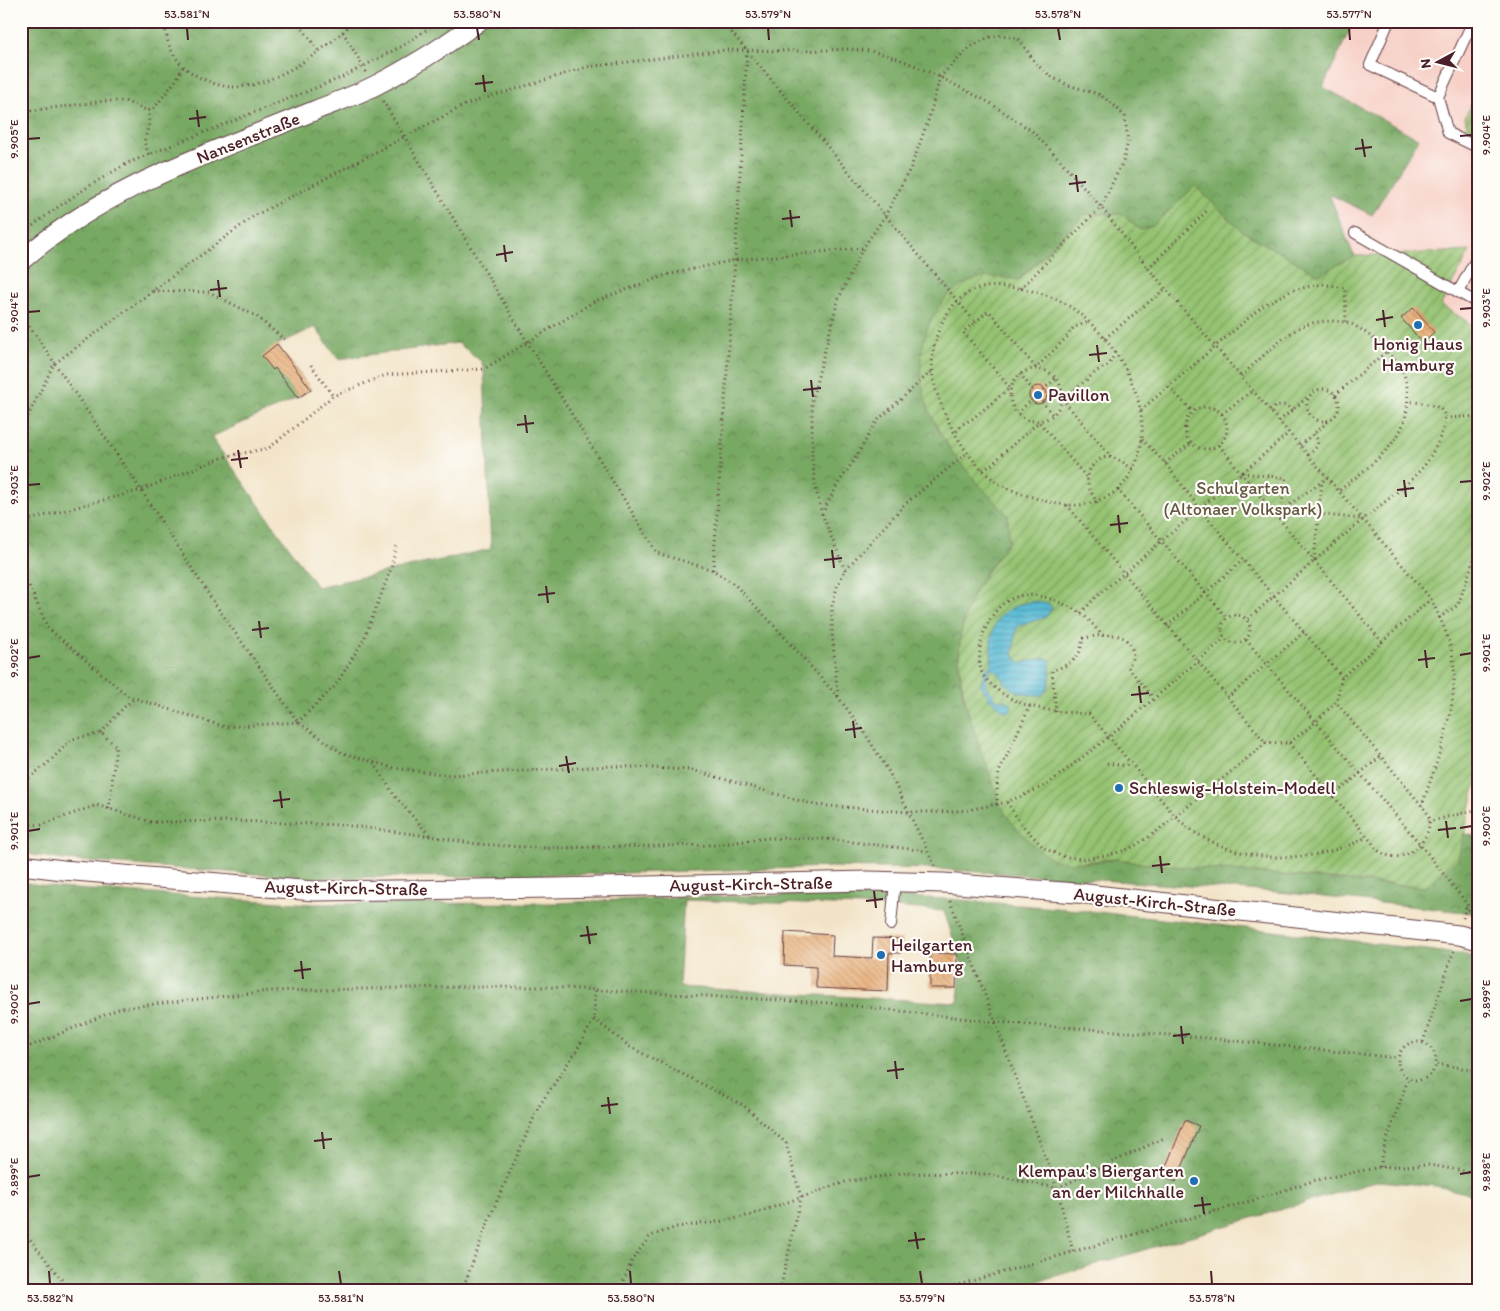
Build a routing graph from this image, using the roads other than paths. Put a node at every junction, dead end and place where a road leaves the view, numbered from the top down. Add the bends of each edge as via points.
1 (479, 21) edge
2 (1389, 21) edge
3 (1473, 21) edge
4 (1438, 97) junction
5 (1479, 148) edge
6 (1355, 233) dead end
7 (1479, 254) edge
8 (21, 261) edge
9 (1458, 292) junction
10 (1479, 304) edge
11 (21, 865) edge
12 (895, 882) junction
13 (891, 925) dead end
14 (1479, 940) edge

1 - 8 street, Nansenstraße via 443,48 374,86 144,181 99,204
2 - 4 lane via 1370,66
3 - 4 lane
4 - 5 lane via 1448,133
6 - 9 lane
7 - 9 lane
9 - 10 lane
11 - 12 street, August-Kirch-Straße via 314,891
12 - 13 lane
12 - 14 street, August-Kirch-Straße via 1077,893 1459,935

